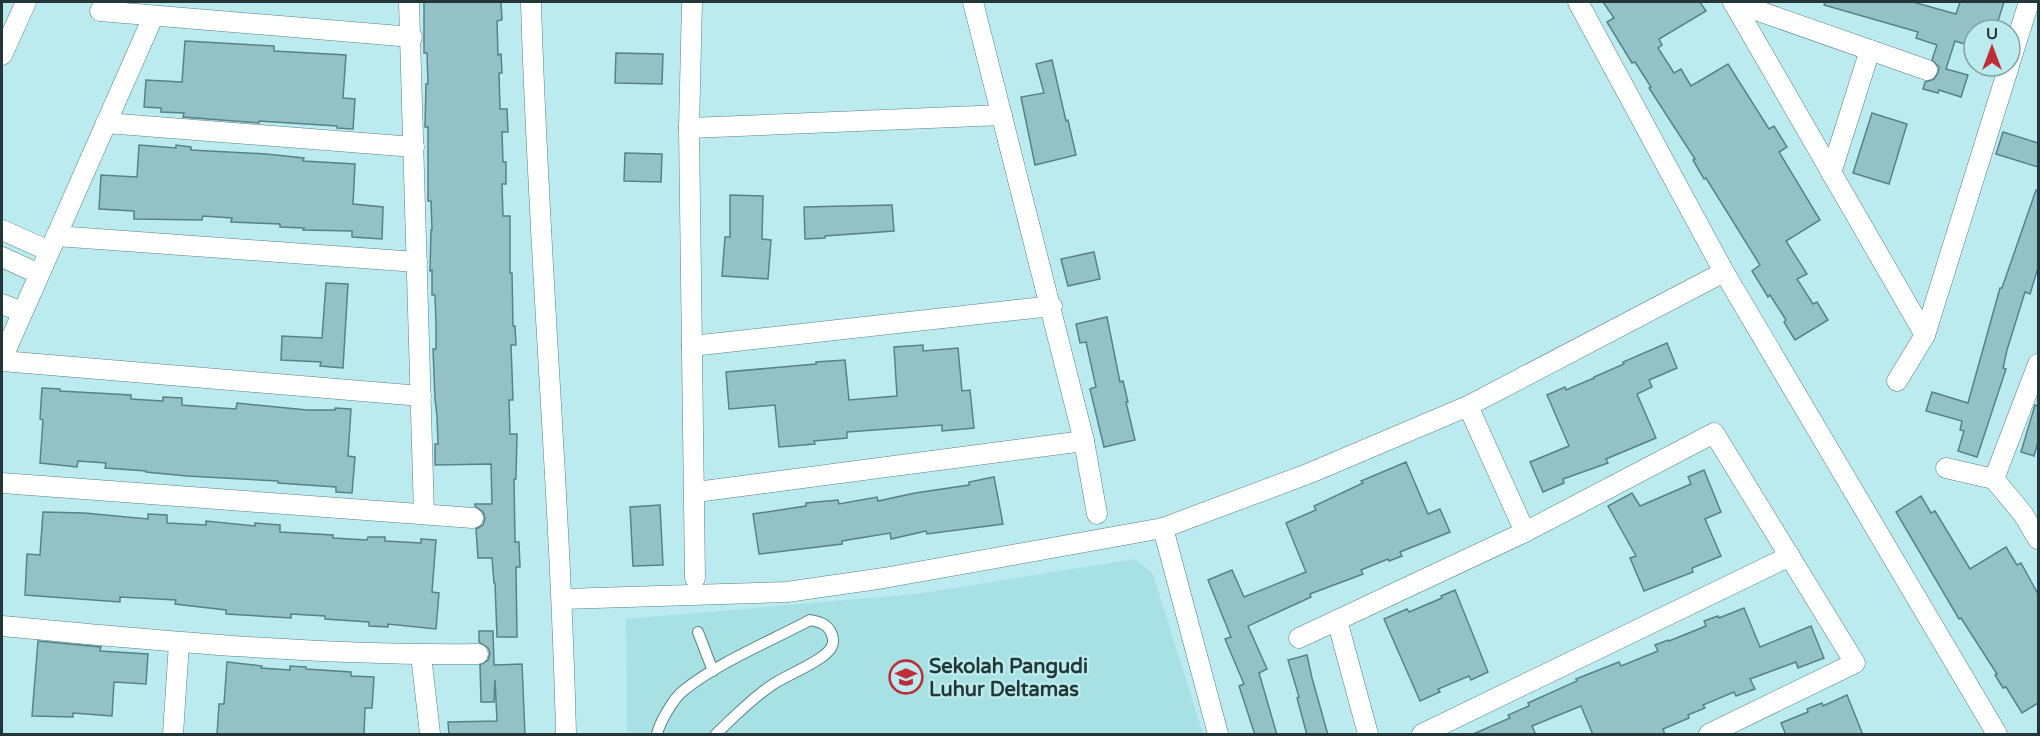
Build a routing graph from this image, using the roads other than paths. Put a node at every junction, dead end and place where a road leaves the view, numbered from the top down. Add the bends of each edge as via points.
1 (26, 2) edge
2 (409, 2) edge
3 (531, 2) edge
4 (692, 2) edge
5 (974, 2) edge
6 (1578, 2) edge
7 (1733, 2) edge
8 (2029, 2) edge
9 (100, 11) dead end
10 (153, 16) junction
11 (2022, 24) edge
12 (412, 37) junction
13 (1870, 50) junction
14 (2, 55) edge
15 (1927, 70) dead end
16 (2005, 78) edge
17 (1002, 115) junction
18 (106, 123) junction
19 (689, 128) junction
20 (414, 147) junction
21 (1831, 173) junction
22 (2, 230) edge
23 (52, 244) junction
24 (2, 257) edge
25 (417, 262) junction
26 (1724, 272) junction
27 (39, 274) junction
28 (2, 304) edge
29 (1052, 306) junction
30 (22, 312) junction
31 (7, 332) edge
32 (1925, 335) junction
33 (692, 346) junction
34 (2, 360) edge
35 (2038, 364) edge
36 (1897, 381) dead end
37 (421, 396) junction
38 (2033, 396) edge
39 (1468, 406) junction
40 (1084, 441) junction
41 (1946, 468) dead end
42 (1994, 479) junction
43 (2, 483) edge
44 (696, 492) junction
45 (424, 514) junction
46 (1097, 514) dead end
47 (2031, 516) edge
48 (473, 518) dead end
49 (1163, 528) junction
50 (1525, 532) junction
51 (2038, 540) edge
52 (1790, 556) junction
53 (695, 578) dead end
54 (563, 599) junction
55 (1337, 620) junction
56 (2, 627) edge
57 (698, 632) dead end
58 (1299, 638) dead end
59 (179, 643) junction
60 (478, 654) dead end
61 (421, 655) junction
62 (713, 671) junction
63 (173, 735) edge
64 (430, 735) edge
65 (566, 735) edge
66 (657, 735) edge
67 (716, 735) edge
68 (1218, 735) edge
69 (1368, 735) edge
70 (1422, 735) edge
71 (1708, 735) edge
72 (1997, 735) edge

1 - 14 street
2 - 12 street
3 - 54 street via 539,213
4 - 19 street
5 - 17 street
6 - 26 street
7 - 13 street
7 - 21 street
8 - 11 street
9 - 10 street
10 - 12 street
10 - 18 street
12 - 20 street
13 - 15 street
13 - 21 street
16 - 32 street
17 - 19 street
17 - 29 street
18 - 20 street
18 - 23 street
19 - 33 street
20 - 25 street
21 - 32 street
22 - 23 street
23 - 25 street
23 - 27 street
24 - 27 street
25 - 37 street
26 - 39 street
26 - 72 street
27 - 30 street
28 - 30 street
29 - 33 street
29 - 40 street
30 - 31 street
31 - 34 street
32 - 36 street
33 - 44 street
34 - 37 street
35 - 38 street
37 - 45 street
38 - 42 street
39 - 49 street via 1310,473
39 - 50 street
40 - 44 street
40 - 46 street
41 - 42 street
42 - 47 street
43 - 45 street
44 - 53 street
45 - 48 street
47 - 51 street
49 - 54 street via 787,592
49 - 68 street
50 - 52 street via 1714,433
50 - 55 street
52 - 70 street
52 - 71 street via 1855,663
54 - 65 street
55 - 58 street
55 - 69 street
56 - 59 street
57 - 62 lane
59 - 61 street
59 - 63 street
60 - 61 street
61 - 64 street
62 - 66 lane via 681,692 659,724
62 - 67 lane via 810,620 824,624 831,632 831,647 824,655 773,684

